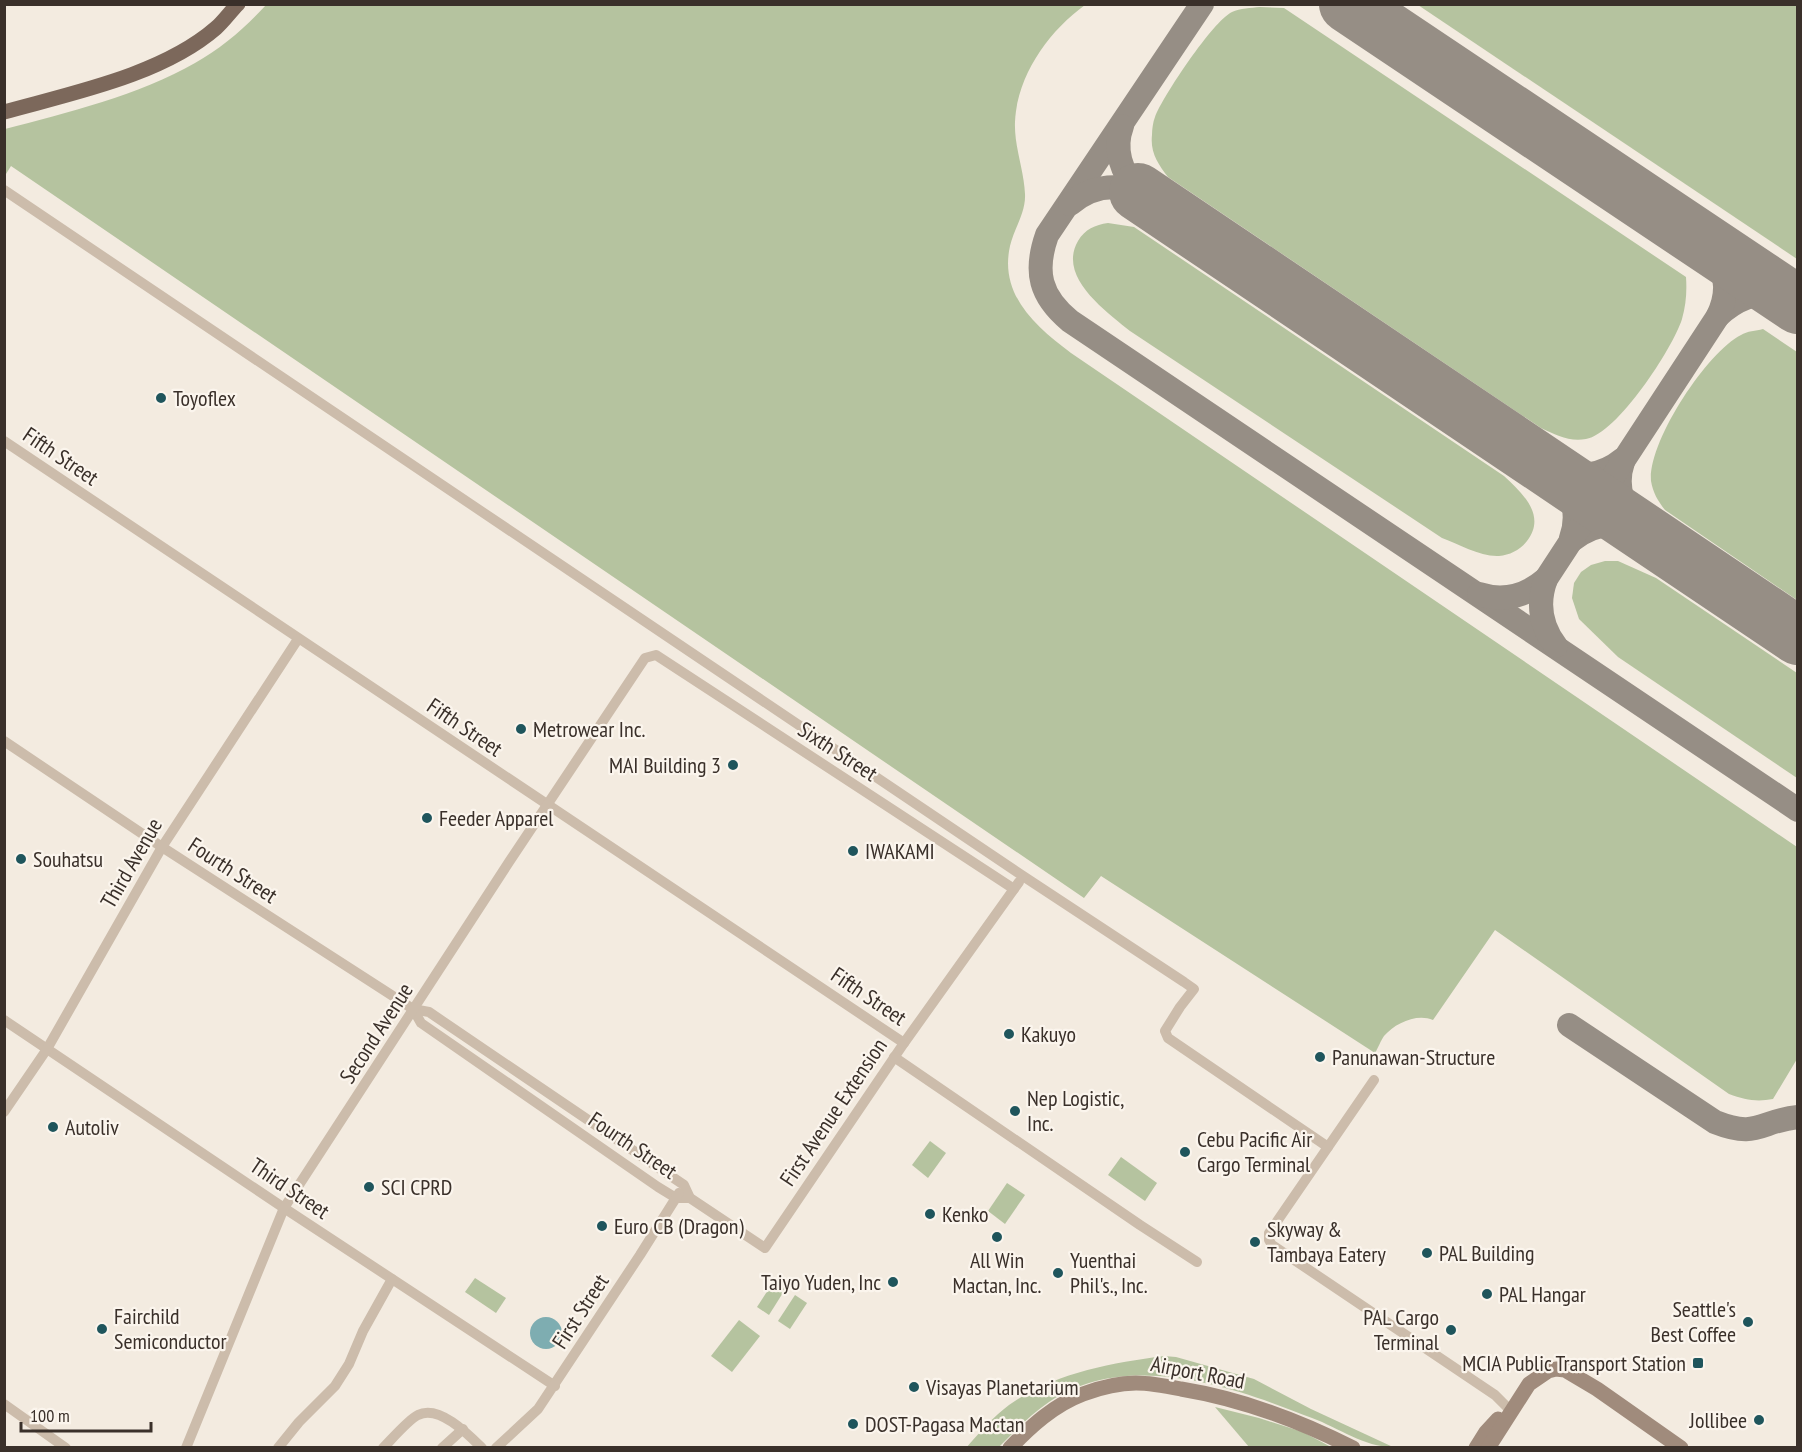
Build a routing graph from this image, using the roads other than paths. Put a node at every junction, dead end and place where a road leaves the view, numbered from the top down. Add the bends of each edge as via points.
1 (233, 6) edge
2 (4, 112) edge
3 (4, 190) edge
4 (4, 441) edge
5 (298, 639) junction
6 (641, 662) joint
7 (4, 741) edge
8 (547, 805) junction
9 (162, 847) junction
10 (1016, 886) joint
11 (413, 1009) junction
12 (4, 1020) edge
13 (904, 1043) junction
14 (47, 1049) junction
15 (894, 1057) junction
16 (516, 1071) junction
17 (1374, 1080) dead end
18 (509, 1084) junction
19 (561, 1102) junction
20 (4, 1112) edge
21 (553, 1114) junction
22 (610, 1136) junction
23 (1328, 1147) junction
24 (602, 1148) junction
25 (667, 1175) junction
26 (684, 1185) junction
27 (658, 1187) junction
28 (676, 1198) junction
29 (690, 1198) junction
30 (284, 1208) junction
31 (765, 1248) joint
32 (1197, 1262) dead end
33 (392, 1279) junction
34 (555, 1386) junction
35 (4, 1404) edge
36 (1510, 1410) junction
37 (463, 1429) junction
38 (66, 1448) edge
39 (186, 1448) edge
40 (279, 1448) edge
41 (383, 1448) edge
42 (442, 1448) edge
43 (482, 1448) edge
44 (496, 1448) edge
45 (1010, 1448) edge
46 (1353, 1448) edge
47 (1476, 1448) edge
48 (1488, 1448) edge
49 (1499, 1448) edge
50 (1681, 1448) edge

1 - 2 main road via 215,28 177,54 142,71
3 - 23 street via 1194,989 1165,1032 1168,1038
4 - 5 street, Fifth Street
5 - 8 street, Fifth Street
5 - 9 street, Third Avenue
6 - 8 street, Second Avenue
6 - 10 street, Sixth Street via 656,655
7 - 9 street, Fourth Street
8 - 11 street, Second Avenue
8 - 13 street, Fifth Street
9 - 11 street, Fourth Street
9 - 14 street, Third Avenue
10 - 13 street, First Avenue Extension
11 - 16 street, Fourth Street via 429,1012
11 - 18 street, Fourth Street via 421,1023
11 - 30 street, Second Avenue
12 - 14 street, Third Street
13 - 15 street, First Avenue Extension
14 - 20 street, Third Avenue
14 - 30 street, Third Street
15 - 31 street, First Avenue Extension
15 - 32 street, Fifth Street
16 - 18 street
16 - 19 street, Fourth Street
17 - 23 street
18 - 21 street, Fourth Street
19 - 21 street
19 - 22 street, Fourth Street
21 - 24 street, Fourth Street
22 - 24 street
22 - 25 street, Fourth Street
23 - 36 street via 1269,1233 1272,1245 1495,1395
24 - 27 street, Fourth Street
25 - 26 street, Fourth Street
25 - 27 street
26 - 28 street, First Street
26 - 29 street, Fourth Street
27 - 28 street, Fourth Street
28 - 29 street, Fourth Street
28 - 34 street, First Street
29 - 31 street, Fourth Street
30 - 33 street, Third Street
30 - 39 street, Second Avenue
33 - 34 street, Third Street
33 - 40 street via 335,1386
34 - 44 street, First Street via 538,1409
35 - 38 street
36 - 47 street via 1486,1432
36 - 48 street
36 - 49 street via 1507,1433
36 - 50 street via 1529,1384 1548,1371 1565,1370
37 - 41 street via 434,1414 417,1415
37 - 42 street
37 - 43 street
45 - 46 street, Airport Road via 1034,1424 1082,1394 1135,1383 1208,1393 1259,1407

